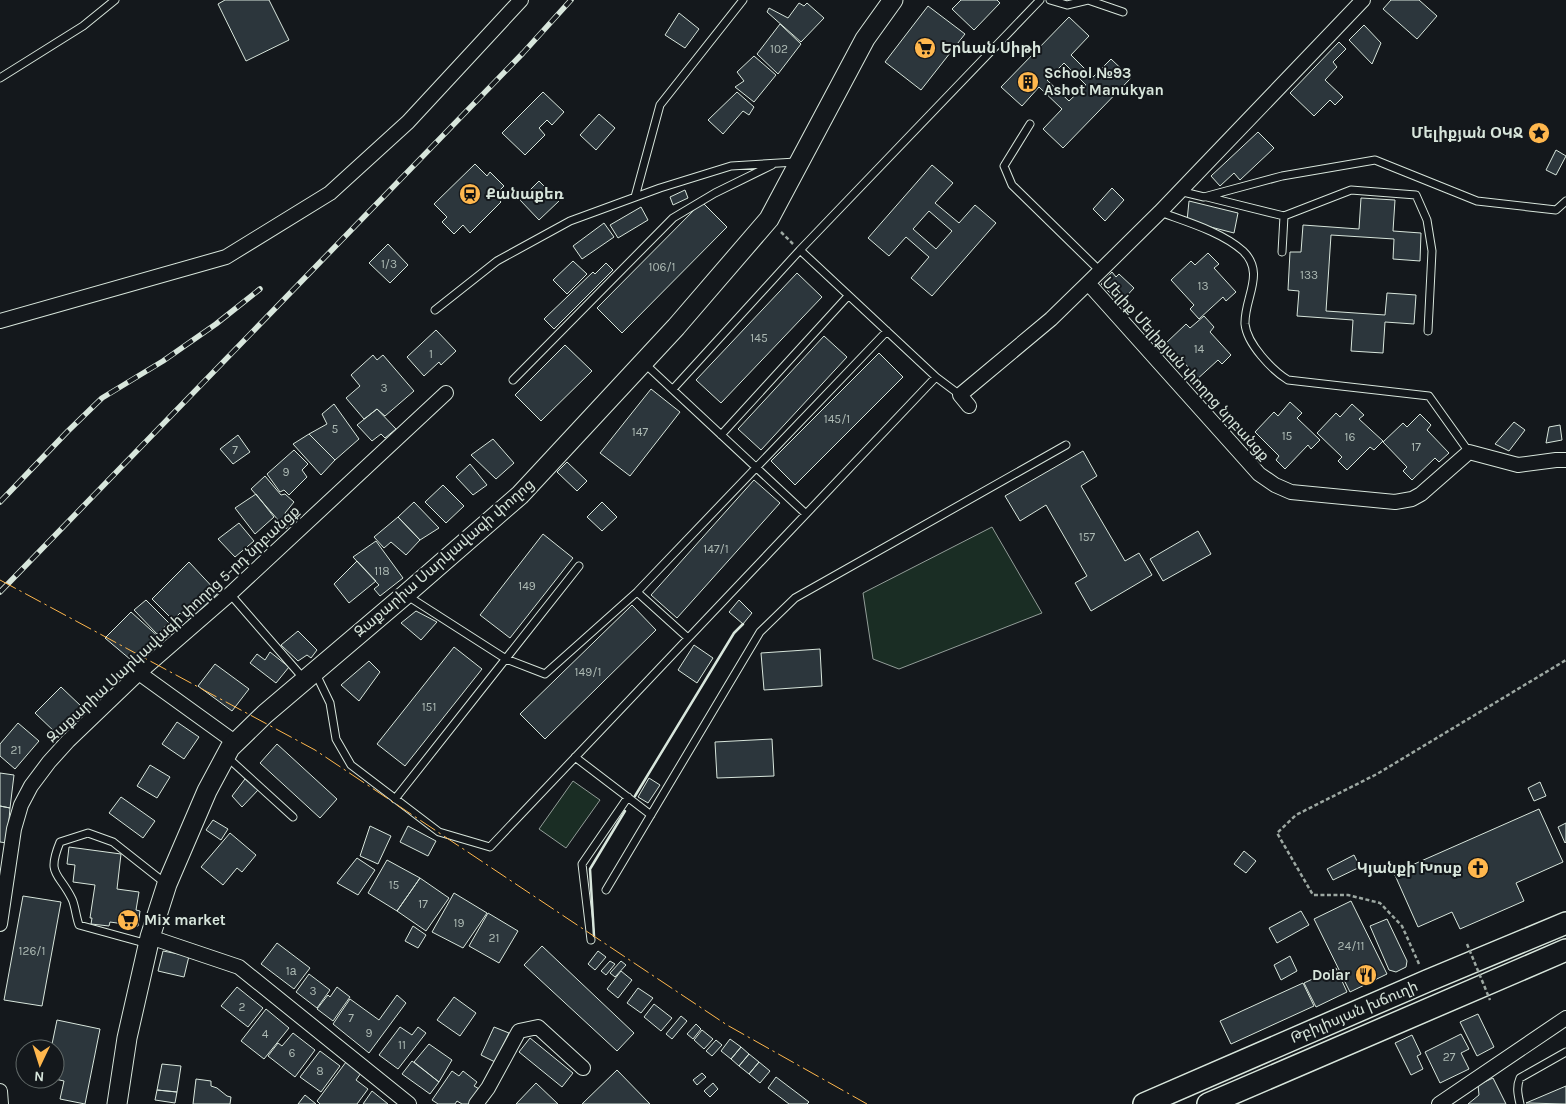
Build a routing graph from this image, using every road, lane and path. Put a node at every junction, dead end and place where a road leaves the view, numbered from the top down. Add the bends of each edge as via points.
1 (115, 0) edge
2 (521, 0) edge
3 (743, 0) edge
4 (893, 0) edge
5 (1040, 0) edge
6 (1050, 0) edge
7 (1363, 0) edge
8 (1123, 12) dead end
9 (0, 78) edge
10 (1030, 124) dead end
11 (798, 162) junction
12 (775, 163) junction
13 (1179, 191) junction
14 (1204, 197) junction
15 (635, 198) junction
16 (1566, 201) edge
17 (1160, 212) junction
18 (1284, 216) junction
19 (769, 219) junction
20 (800, 250) junction
21 (1282, 252) dead end
22 (1100, 271) junction
23 (1088, 283) junction
24 (848, 296) junction
25 (435, 310) dead end
26 (0, 321) edge
27 (887, 331) junction
28 (1428, 331) dead end
29 (644, 362) junction
30 (936, 377) junction
31 (513, 380) dead end
32 (673, 389) junction
33 (446, 393) dead end
34 (960, 395) junction
35 (969, 406) dead end
36 (721, 435) junction
37 (1066, 445) dead end
38 (1468, 452) junction
39 (1566, 460) edge
40 (757, 468) junction
41 (806, 514) junction
42 (579, 566) dead end
43 (637, 592) junction
44 (230, 594) junction
45 (405, 595) junction
46 (688, 638) junction
47 (506, 659) junction
48 (1566, 660) edge
49 (139, 673) junction
50 (309, 675) junction
51 (231, 749) junction
52 (576, 757) junction
53 (628, 797) junction
54 (395, 798) junction
55 (651, 815) junction
56 (292, 818) dead end
57 (167, 884) junction
58 (606, 890) dead end
59 (1566, 923) edge
60 (0, 924) edge
61 (591, 940) dead end
62 (149, 941) junction
63 (1466, 944) dead end
64 (1566, 950) edge
65 (1427, 981) junction
66 (1490, 1000) dead end
67 (1566, 1018) edge
68 (1566, 1052) edge
69 (583, 1068) dead end
70 (0, 1091) edge
71 (1, 1104) edge
72 (118, 1104) edge
73 (409, 1104) edge
74 (476, 1104) edge
75 (1144, 1104) edge
76 (1208, 1104) edge
77 (1439, 1104) edge
78 (1520, 1104) edge

1 - 9 lane via 83,26
2 - 26 street via 408,122 330,193 226,257
3 - 15 lane via 660,105
4 - 11 main road, Զաքարիա Սարկավագի փողոց via 865,39
5 - 20 lane
6 - 8 lane via 1067,5 1088,0
7 - 13 street, Մելիք Մելիքյան փողոց նրբանցք
10 - 22 lane via 1004,166 1012,185
11 - 12 lane
11 - 19 main road, Զաքարիա Սարկավագի փողոց
12 - 15 lane via 731,166
12 - 31 lane via 673,218
13 - 14 lane
13 - 17 street, Մելիք Մելիքյան փողոց նրբանցք
14 - 16 lane via 1282,176 1376,160 1477,201 1556,210
14 - 18 lane
15 - 25 lane via 570,221 497,261
17 - 22 street, Մելիք Մելիքյան փողոց նրբանցք
17 - 38 lane via 1226,238 1252,262 1254,278 1245,322 1248,337 1278,374 1288,380 1428,396
18 - 21 lane
18 - 28 lane via 1351,190 1416,195 1427,220 1432,251
19 - 20 path
19 - 29 main road, Զաքարիա Սարկավագի փողոց
20 - 24 lane
20 - 32 lane
22 - 23 street, Մելիք Մելիքյան փողոց նրբանցք
23 - 34 street, Մելիք Մելիքյան փողոց նրբանցք via 1052,319
23 - 38 street, Մելիք Մելիքյան փողոց նրբանցք via 1259,474 1275,485 1291,492 1396,502 1421,494
24 - 27 lane
24 - 36 lane
27 - 30 lane
27 - 40 lane
29 - 32 lane
29 - 45 main road, Զաքարիա Սարկավագի փողոց via 520,494
30 - 34 lane
30 - 41 lane
32 - 36 lane
33 - 44 street, Զաքարիա Սարկավագի փողոց 5-րդ նրբանցք
34 - 35 street
36 - 40 lane
37 - 55 lane via 795,598 760,632
38 - 39 street via 1518,465
40 - 41 lane
40 - 43 lane
41 - 46 lane
42 - 47 lane
43 - 46 lane
43 - 47 lane via 545,674
44 - 49 street, Զաքարիա Սարկավագի փողոց 5-րդ նրբանցք
44 - 50 lane
45 - 47 lane
45 - 50 main road, Զաքարիա Սարկավագի փողոց
46 - 52 lane
47 - 54 lane
48 - 65 path via 1377,774 1296,815 1277,833 1313,895 1348,895 1380,903 1402,926
49 - 51 street
49 - 60 street, Զաքարիա Սարկավագի փողոց 5-րդ նրբանցք via 68,741 31,786 14,829
50 - 51 main road, Զաքարիա Սարկավագի փողոց
50 - 54 lane via 330,703 336,740 351,765
51 - 56 lane
51 - 57 main road, Զաքարիա Սարկավագի փողոց via 207,791
52 - 53 lane
52 - 54 lane via 490,848 439,832
53 - 55 lane
53 - 61 lane via 582,864
55 - 58 lane
57 - 62 main road, Զաքարիա Սարկավագի փողոց
57 - 62 lane via 113,842 88,833 60,842 54,856 54,873 72,900 79,925
59 - 65 main road, Թբիլիսյան խճուղի
62 - 72 main road, Զաքարիա Սարկավագի փողոց via 127,1038
62 - 73 street via 239,967
63 - 66 path, bridge
64 - 76 main road, Թբիլիսյան խճուղի
65 - 75 main road, Թբիլիսյան խճուղի
67 - 77 street
68 - 78 lane via 1520,1078 1517,1092
69 - 74 street via 538,1027 519,1031
70 - 71 street

